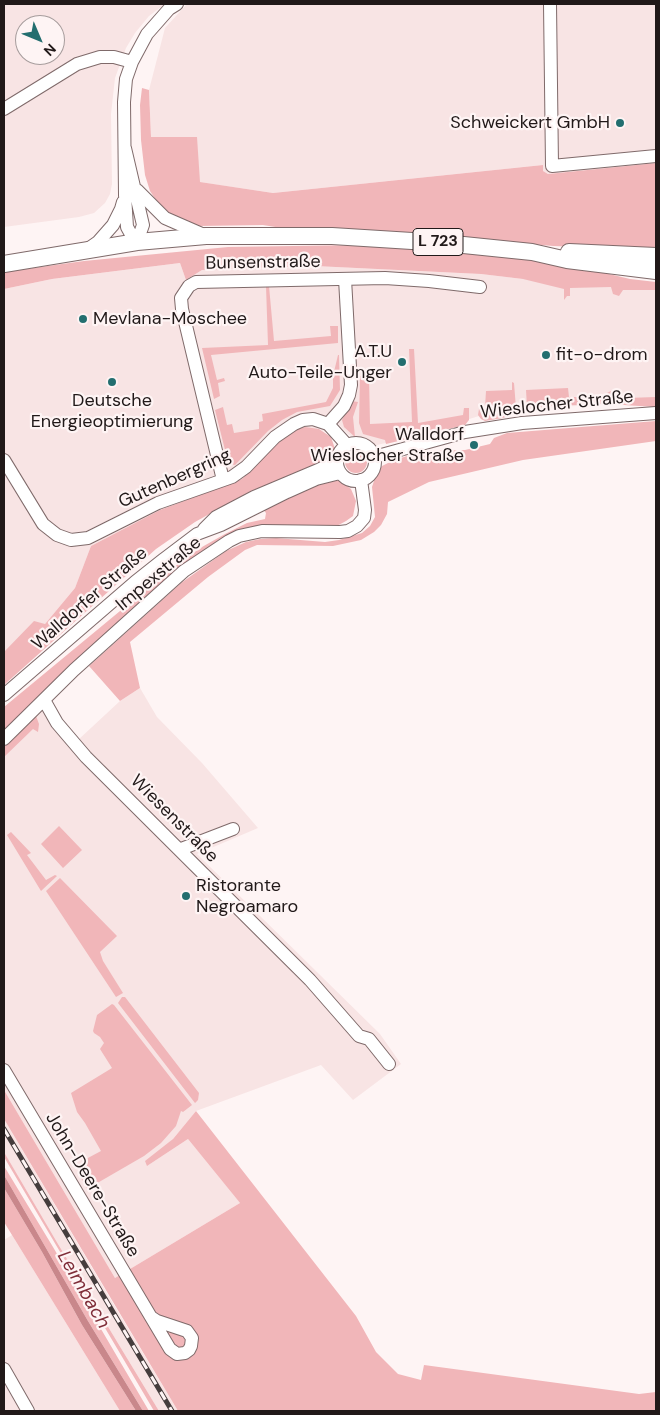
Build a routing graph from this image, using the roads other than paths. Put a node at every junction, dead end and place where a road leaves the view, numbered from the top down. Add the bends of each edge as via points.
1 (178, 4) edge
2 (550, 4) edge
3 (132, 62) junction
4 (4, 109) edge
5 (656, 156) edge
6 (130, 192) junction
7 (206, 236) junction
8 (137, 242) junction
9 (87, 250) junction
10 (532, 252) junction
11 (656, 256) edge
12 (4, 264) edge
13 (656, 271) edge
14 (345, 279) junction
15 (480, 287) dead end
16 (656, 413) edge
17 (328, 424) junction
18 (347, 445) junction
19 (374, 457) junction
20 (4, 460) edge
21 (338, 467) junction
22 (223, 480) junction
23 (361, 480) junction
24 (4, 696) edge
25 (44, 700) junction
26 (4, 739) edge
27 (233, 829) dead end
28 (181, 850) junction
29 (389, 1064) dead end
30 (4, 1070) edge
31 (151, 1317) dead end
32 (4, 1369) edge
33 (28, 1411) edge

1 - 3 street via 169,9 147,34
2 - 5 street via 552,166
3 - 4 street via 100,57 77,64
3 - 6 street via 126,79 124,102
6 - 7 street via 165,218
6 - 8 street via 127,227
6 - 9 street via 113,225
7 - 8 main road, L 723
7 - 10 main road, L 723 via 338,237
8 - 9 main road, L 723
9 - 12 main road, L 723
10 - 11 main road, L 723
10 - 13 main road, L 723 via 567,260
14 - 15 street, Bunsenstraße via 394,279
14 - 17 street via 351,385 344,406
14 - 22 street, Bunsenstraße via 196,282 185,291 182,309
16 - 19 street, Wieslocher Straße via 522,423 465,432
17 - 18 street
17 - 22 street, Gutenbergring via 313,419 294,424 275,437 239,474
18 - 19 street via 364,444
18 - 21 street via 342,448
19 - 23 street via 373,470
20 - 22 street, Gutenbergring via 43,524 57,536 71,540 88,538 158,503
21 - 23 street via 347,479
21 - 24 street, Walldorfer Straße via 201,532 135,582
23 - 25 street, Impexstraße via 365,510 364,518 356,526 340,532 262,531 229,541 184,571
25 - 26 street, Impexstraße
25 - 28 street, Wiesenstraße via 70,739
27 - 28 street
28 - 29 street, Wiesenstraße via 310,980 359,1036 369,1039
30 - 31 street, John-Deere-Straße
32 - 33 street

